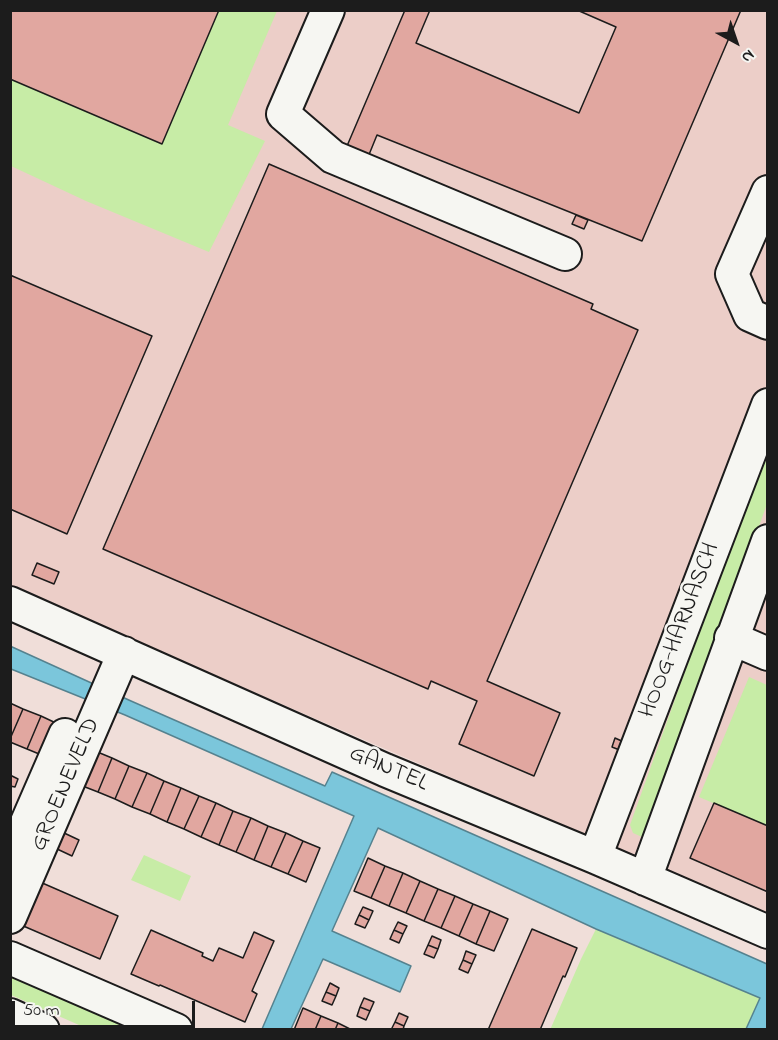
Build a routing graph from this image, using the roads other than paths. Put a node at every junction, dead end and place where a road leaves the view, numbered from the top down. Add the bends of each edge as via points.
1 (328, 10) edge
2 (768, 192) edge
3 (565, 254) dead end
4 (768, 323) edge
5 (768, 405) edge
6 (768, 541) edge
7 (10, 603) edge
8 (731, 638) junction
9 (768, 654) edge
10 (111, 656) junction
11 (652, 709) junction
12 (84, 719) junction
13 (700, 727) junction
14 (595, 857) junction
15 (10, 861) edge
16 (645, 879) junction
17 (10, 917) edge
18 (768, 932) edge
19 (10, 958) edge
20 (10, 1015) edge
21 (43, 1029) edge
22 (176, 1029) edge

1 - 3 street via 283,114 333,158
2 - 4 street via 732,274 750,315
5 - 11 street, HOOG-HARNASCH
6 - 8 street, HOOG-HARNASCH
7 - 10 street, GANTEL
8 - 9 street, HOOG-HARNASCH
8 - 13 street, HOOG-HARNASCH
10 - 12 street, GROENEVELD
10 - 14 street, GANTEL
11 - 13 street
11 - 14 street, HOOG-HARNASCH
12 - 15 street, GROENEVELD
12 - 17 street, GROENEVELD
13 - 16 street, HOOG-HARNASCH
14 - 16 street, GANTEL
16 - 18 street, GANTEL
19 - 22 street
20 - 21 street

